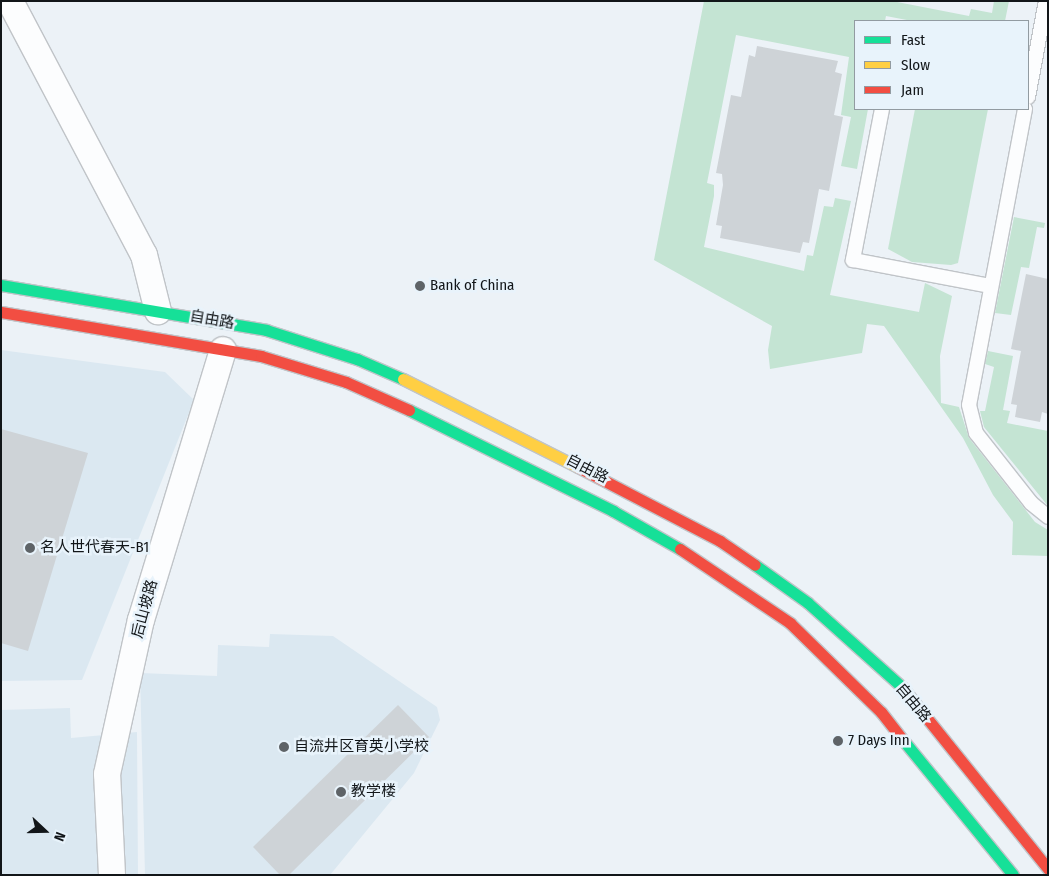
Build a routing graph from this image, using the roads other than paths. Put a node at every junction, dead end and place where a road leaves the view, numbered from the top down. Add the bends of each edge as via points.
1 (10, 1) edge
2 (1046, 1) edge
3 (1032, 54) edge
4 (1029, 86) edge
5 (882, 110) edge
6 (1026, 110) edge
7 (1, 285) edge
8 (991, 286) junction
9 (158, 311) junction
10 (1, 312) edge
11 (223, 350) junction
12 (1048, 517) edge
13 (1048, 869) edge
14 (112, 875) edge
15 (1012, 875) edge

1 - 9 street via 144,255
2 - 3 lane
3 - 4 lane
5 - 8 lane via 853,260
6 - 8 lane
7 - 9 main road, 自由路
8 - 12 lane via 970,395 972,424 1030,503
9 - 13 main road, 自由路 via 266,330 357,359 432,391 720,541 808,603 903,688
10 - 11 main road, 自由路
11 - 14 street, 后山坡路 via 141,620 107,774
11 - 15 main road, 自由路 via 261,356 346,382 422,416 613,512 707,564 790,623 881,712

